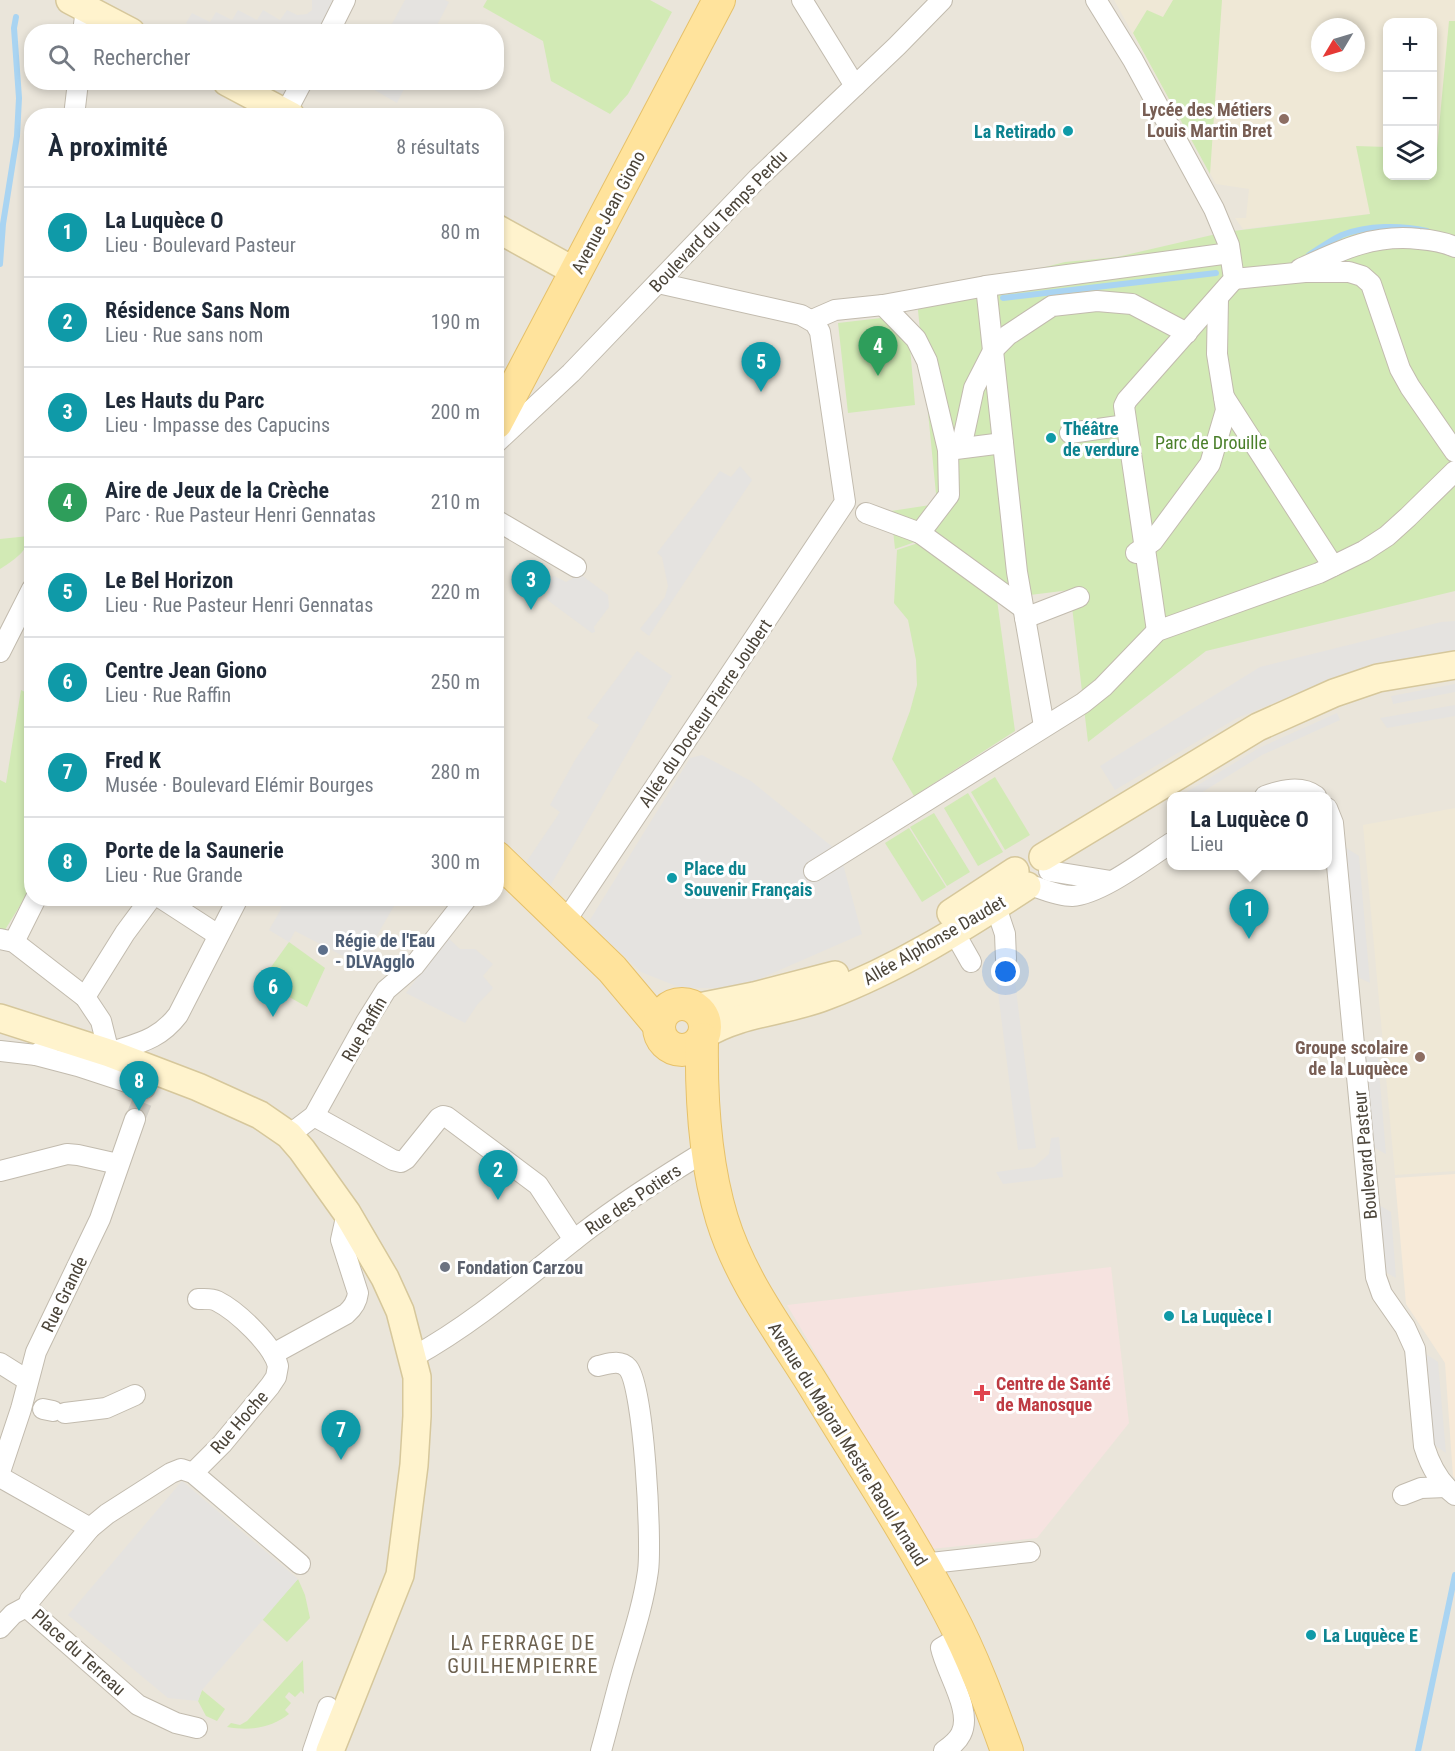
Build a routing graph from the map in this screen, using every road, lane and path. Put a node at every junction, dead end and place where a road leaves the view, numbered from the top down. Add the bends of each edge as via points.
1 (345, 0) edge
2 (719, 0) edge
3 (802, 0) edge
4 (942, 0) edge
5 (1096, 0) edge
6 (80, 13) edge
7 (110, 24) edge
8 (333, 24) edge
9 (855, 86) junction
10 (77, 90) edge
11 (243, 90) edge
12 (298, 90) edge
13 (75, 108) edge
14 (276, 108) edge
15 (290, 108) edge
16 (504, 232) edge
17 (1455, 247) edge
18 (1230, 253) junction
19 (576, 272) junction
20 (1291, 274) junction
21 (1234, 279) junction
22 (658, 283) junction
23 (986, 286) junction
24 (1218, 298) junction
25 (883, 305) junction
26 (812, 320) junction
27 (1187, 333) junction
28 (994, 349) junction
29 (1223, 396) junction
30 (504, 409) edge
31 (1126, 425) junction
32 (1070, 433) dead end
33 (504, 436) edge
34 (1003, 443) junction
35 (954, 449) junction
36 (1455, 453) edge
37 (1455, 471) edge
38 (866, 513) dead end
39 (504, 525) edge
40 (920, 532) junction
41 (1138, 551) junction
42 (1333, 566) junction
43 (576, 567) dead end
44 (1079, 597) dead end
45 (24, 603) edge
46 (1024, 613) junction
47 (1157, 631) junction
48 (2, 643) edge
49 (1455, 665) edge
50 (1455, 680) edge
51 (1044, 726) junction
52 (1179, 792) edge
53 (1281, 792) edge
54 (1310, 792) edge
55 (1167, 799) edge
56 (1332, 821) edge
57 (1167, 846) edge
58 (504, 865) edge
59 (814, 871) dead end
60 (1034, 874) junction
61 (30, 906) edge
62 (145, 906) edge
63 (173, 906) edge
64 (234, 906) edge
65 (461, 906) edge
66 (996, 907) junction
67 (565, 922) junction
68 (954, 932) junction
69 (218, 935) junction
70 (7, 940) edge
71 (1006, 959) dead end
72 (971, 962) dead end
73 (85, 997) junction
74 (0, 1018) edge
75 (685, 1027) junction
76 (61, 1038) junction
77 (0, 1051) edge
78 (109, 1053) junction
79 (36, 1055) junction
80 (143, 1094) junction
81 (314, 1116) junction
82 (289, 1135) junction
83 (707, 1140) junction
84 (118, 1164) junction
85 (0, 1171) edge
86 (347, 1213) junction
87 (574, 1240) junction
88 (198, 1299) dead end
89 (413, 1357) junction
90 (276, 1360) junction
91 (0, 1363) edge
92 (598, 1366) dead end
93 (27, 1380) junction
94 (135, 1395) dead end
95 (42, 1409) junction
96 (6, 1436) edge
97 (0, 1472) edge
98 (193, 1473) junction
99 (0, 1477) edge
100 (1451, 1491) edge
101 (1403, 1495) dead end
102 (90, 1528) junction
103 (1030, 1552) dead end
104 (300, 1564) dead end
105 (922, 1564) junction
106 (28, 1606) junction
107 (0, 1628) edge
108 (961, 1636) junction
109 (328, 1707) dead end
110 (196, 1728) dead end
111 (314, 1751) edge
112 (330, 1751) edge
113 (601, 1751) edge
114 (944, 1751) edge
115 (1007, 1751) edge

1 - 8 street
2 - 19 main road, Avenue Jean Giono
3 - 9 street
4 - 9 street, Boulevard du Temps Perdu
5 - 18 street via 1176,137 1225,232
6 - 7 street
9 - 22 street, Boulevard du Temps Perdu via 757,179
10 - 13 street
11 - 14 street
12 - 15 street
16 - 19 street
17 - 20 street via 1431,240 1378,238 1346,247
18 - 21 street
18 - 23 street
19 - 30 main road, Avenue Jean Giono
20 - 21 street
20 - 36 street via 1349,272 1371,284 1400,369
21 - 24 street
22 - 26 street
22 - 33 street, Boulevard du Temps Perdu
23 - 25 street
23 - 28 street
24 - 27 street
24 - 29 street via 1217,354
25 - 26 street via 835,310
25 - 35 street via 916,339 927,361
26 - 67 street, Allée du Docteur Pierre Joubert via 820,332 845,502
27 - 28 street via 1139,306 1097,301 1052,306
27 - 31 street via 1127,399
28 - 34 street
28 - 35 street via 974,388
29 - 41 street via 1226,410 1210,464 1153,541
29 - 42 street
31 - 32 street
31 - 41 street
34 - 35 street
34 - 46 street
35 - 40 street via 949,495
37 - 42 street via 1387,536
38 - 40 street
39 - 43 street
40 - 46 street
41 - 47 street
42 - 47 street
44 - 46 street
45 - 48 street
46 - 51 street
47 - 51 street via 1103,687
49 - 60 street, Allée Alphonse Daudet via 1378,678 1258,727
50 - 52 street, Allée Alphonse Daudet via 1379,693 1269,737
51 - 59 street
53 - 54 street
55 - 60 street, Allée Alphonse Daudet
56 - 100 street, Boulevard Pasteur via 1376,1278 1413,1342 1424,1446 1430,1464
57 - 60 street via 1111,881
58 - 67 main road
60 - 66 street, Allée Alphonse Daudet
60 - 75 street, Allée Alphonse Daudet via 972,900 838,974 754,996
61 - 70 street
62 - 73 street
63 - 69 street
64 - 69 street
65 - 81 street, Rue Raffin via 414,966 386,990
66 - 68 street, Allée Alphonse Daudet
66 - 71 street via 1005,934
67 - 75 main road via 612,969 645,990
68 - 72 street
68 - 75 street, Allée Alphonse Daudet via 856,984 791,1008
69 - 78 street via 178,1015 165,1031
70 - 73 street
73 - 78 street via 101,1021
74 - 76 street
75 - 83 main road, Avenue du Majoral Mestre Raoul Arnaud via 702,1084
76 - 78 street
76 - 79 street
77 - 79 street
78 - 80 street
79 - 80 street via 78,1066
80 - 82 street via 198,1087 260,1115
80 - 84 street, Rue Grande
81 - 82 street, Rue Raffin
81 - 87 street via 401,1162 443,1116 538,1185
82 - 86 street
83 - 87 street, Rue des Potiers
83 - 105 main road, Avenue du Majoral Mestre Raoul Arnaud via 722,1219 744,1276
84 - 85 street via 68,1154
84 - 93 street, Rue Grande via 100,1219 36,1352
86 - 89 street via 385,1278 400,1311
86 - 90 street via 341,1240 357,1300 346,1314
87 - 89 street, Rue des Potiers via 448,1336
88 - 90 street via 212,1300 225,1307 255,1332
89 - 112 street via 417,1416 400,1575
90 - 98 street, Rue Hoche via 276,1377 270,1386
91 - 93 street
92 - 113 street via 624,1365 634,1381 641,1413 650,1541 644,1597
93 - 95 street, Rue Grande
94 - 95 street via 106,1408
95 - 96 street, Rue Grande
96 - 97 street, Rue Grande
98 - 102 street, Place du Terreau via 184,1469 174,1471
98 - 104 street
99 - 102 street
100 - 101 street via 1421,1488
102 - 106 street, Place du Terreau
103 - 105 street
105 - 108 main road, Avenue du Majoral Mestre Raoul Arnaud
106 - 107 street
106 - 110 street, Place du Terreau via 138,1705
108 - 114 street via 941,1648 962,1704 964,1726 956,1741
108 - 115 main road, Avenue du Majoral Mestre Raoul Arnaud
109 - 111 street

